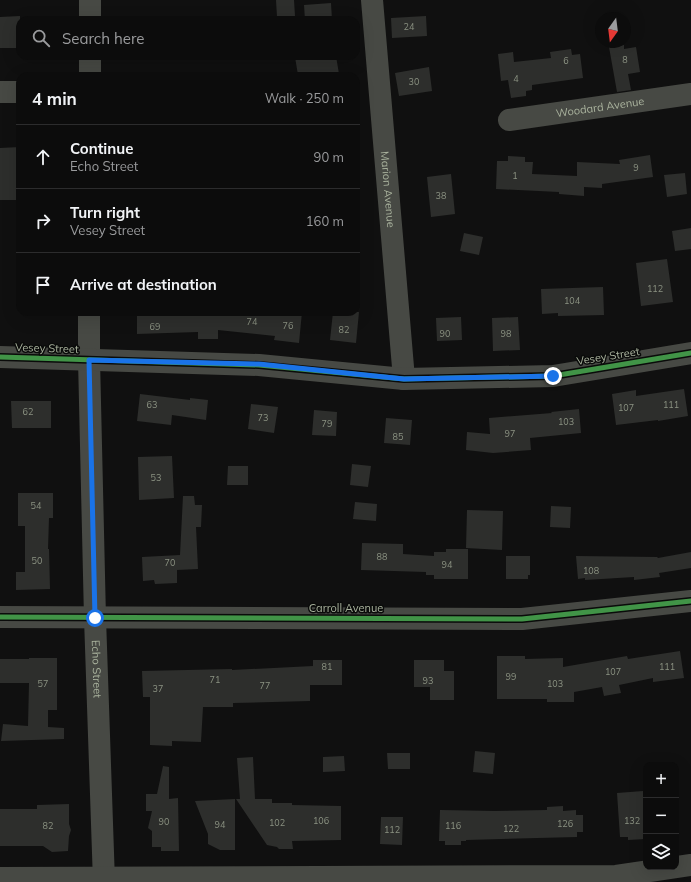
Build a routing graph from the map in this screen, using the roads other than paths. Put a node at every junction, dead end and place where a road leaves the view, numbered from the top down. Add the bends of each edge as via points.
1 (90, 0) edge
2 (372, 0) edge
3 (90, 16) edge
4 (90, 60) edge
5 (90, 72) edge
6 (0, 92) edge
7 (16, 92) edge
8 (691, 94) edge
9 (508, 120) dead end
10 (89, 316) edge
11 (691, 353) edge
12 (0, 357) edge
13 (89, 360) junction
14 (404, 379) junction
15 (691, 601) edge
16 (0, 617) edge
17 (95, 618) junction
18 (691, 865) edge
19 (0, 878) edge
20 (104, 880) edge

1 - 3 street
2 - 14 street, Marion Avenue
4 - 5 street
6 - 7 street
8 - 9 street, Woodard Avenue
10 - 13 street, Echo Street
11 - 14 street, Vesey Street via 553,376
12 - 13 street, Vesey Street
13 - 14 street, Vesey Street via 259,364
13 - 17 street, Echo Street
15 - 17 street, Carroll Avenue via 522,619
16 - 17 street, Carroll Avenue
17 - 20 street, Echo Street
18 - 20 street via 616,876
19 - 20 street

